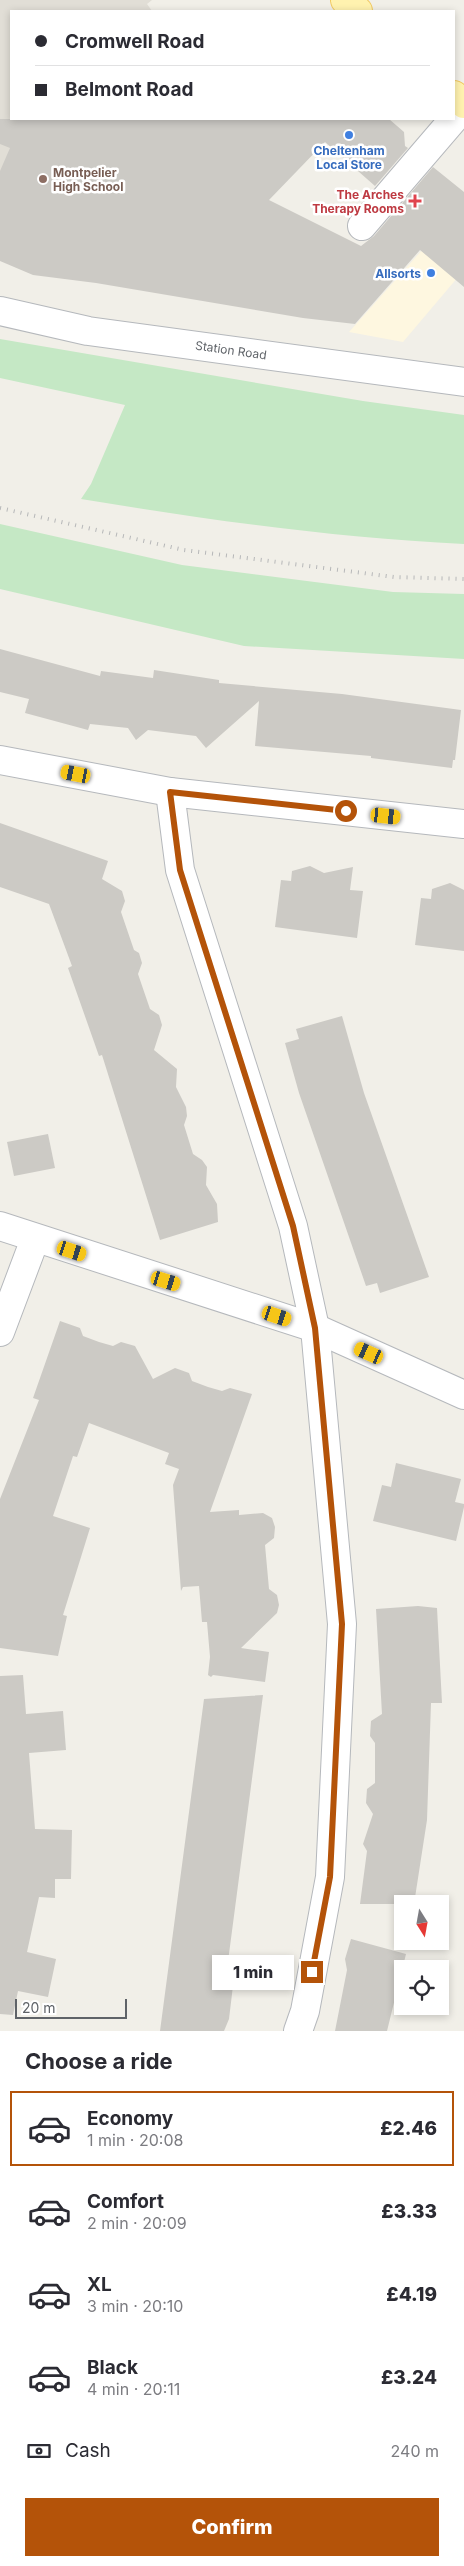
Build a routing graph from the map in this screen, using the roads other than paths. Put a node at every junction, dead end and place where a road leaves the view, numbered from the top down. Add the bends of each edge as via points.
1 (345, 0) edge
2 (357, 10) edge
3 (445, 120) edge
4 (362, 226) dead end
5 (0, 311) edge
6 (464, 382) edge
7 (0, 760) edge
8 (170, 792) junction
9 (464, 824) edge
10 (0, 1226) edge
11 (35, 1239) junction
12 (315, 1328) junction
13 (0, 1332) edge
14 (464, 1395) edge
15 (298, 2031) edge

1 - 2 main road
3 - 4 street
5 - 6 street, Station Road via 88,331
7 - 8 street
8 - 9 street
8 - 12 street via 180,870 293,1226
10 - 11 street
11 - 12 street
11 - 13 street
12 - 14 street
12 - 15 street via 342,1624 330,1877 305,2011

